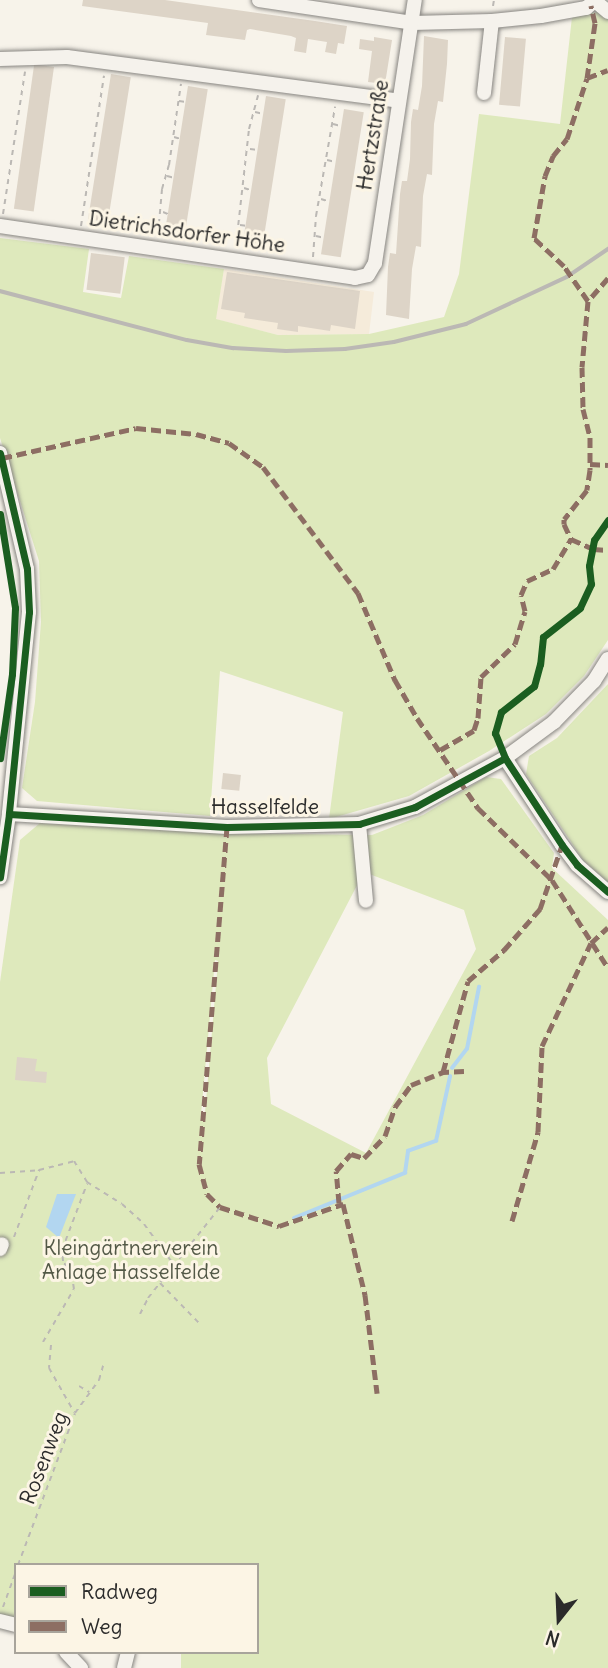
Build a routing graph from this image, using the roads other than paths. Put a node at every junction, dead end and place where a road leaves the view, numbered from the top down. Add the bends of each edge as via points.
1 (259, 0) edge
2 (415, 0) edge
3 (595, 0) edge
4 (608, 12) edge
5 (492, 21) junction
6 (412, 23) junction
7 (0, 59) edge
8 (484, 93) dead end
9 (399, 101) junction
10 (1, 226) edge
11 (368, 275) joint
12 (1, 455) edge
13 (608, 659) edge
14 (505, 758) junction
15 (9, 814) junction
16 (359, 824) junction
17 (0, 877) edge
18 (608, 892) edge
19 (366, 901) dead end
20 (68, 1654) edge
21 (81, 1668) edge

1 - 6 street
2 - 6 street, Hertzstraße
3 - 4 street
3 - 5 street via 586,8
5 - 6 street
5 - 8 street
6 - 9 street, Hertzstraße
7 - 9 street via 67,57
9 - 11 street, Hertzstraße via 375,262
10 - 11 street, Dietrichsdorfer Höhe via 355,278
12 - 15 street via 27,569 29,612
13 - 14 street, Hasselfelde via 594,681 554,722
14 - 16 street, Hasselfelde via 415,807
14 - 18 street via 570,855
15 - 16 street, Hasselfelde via 227,827
15 - 17 street
16 - 19 street
20 - 21 street

